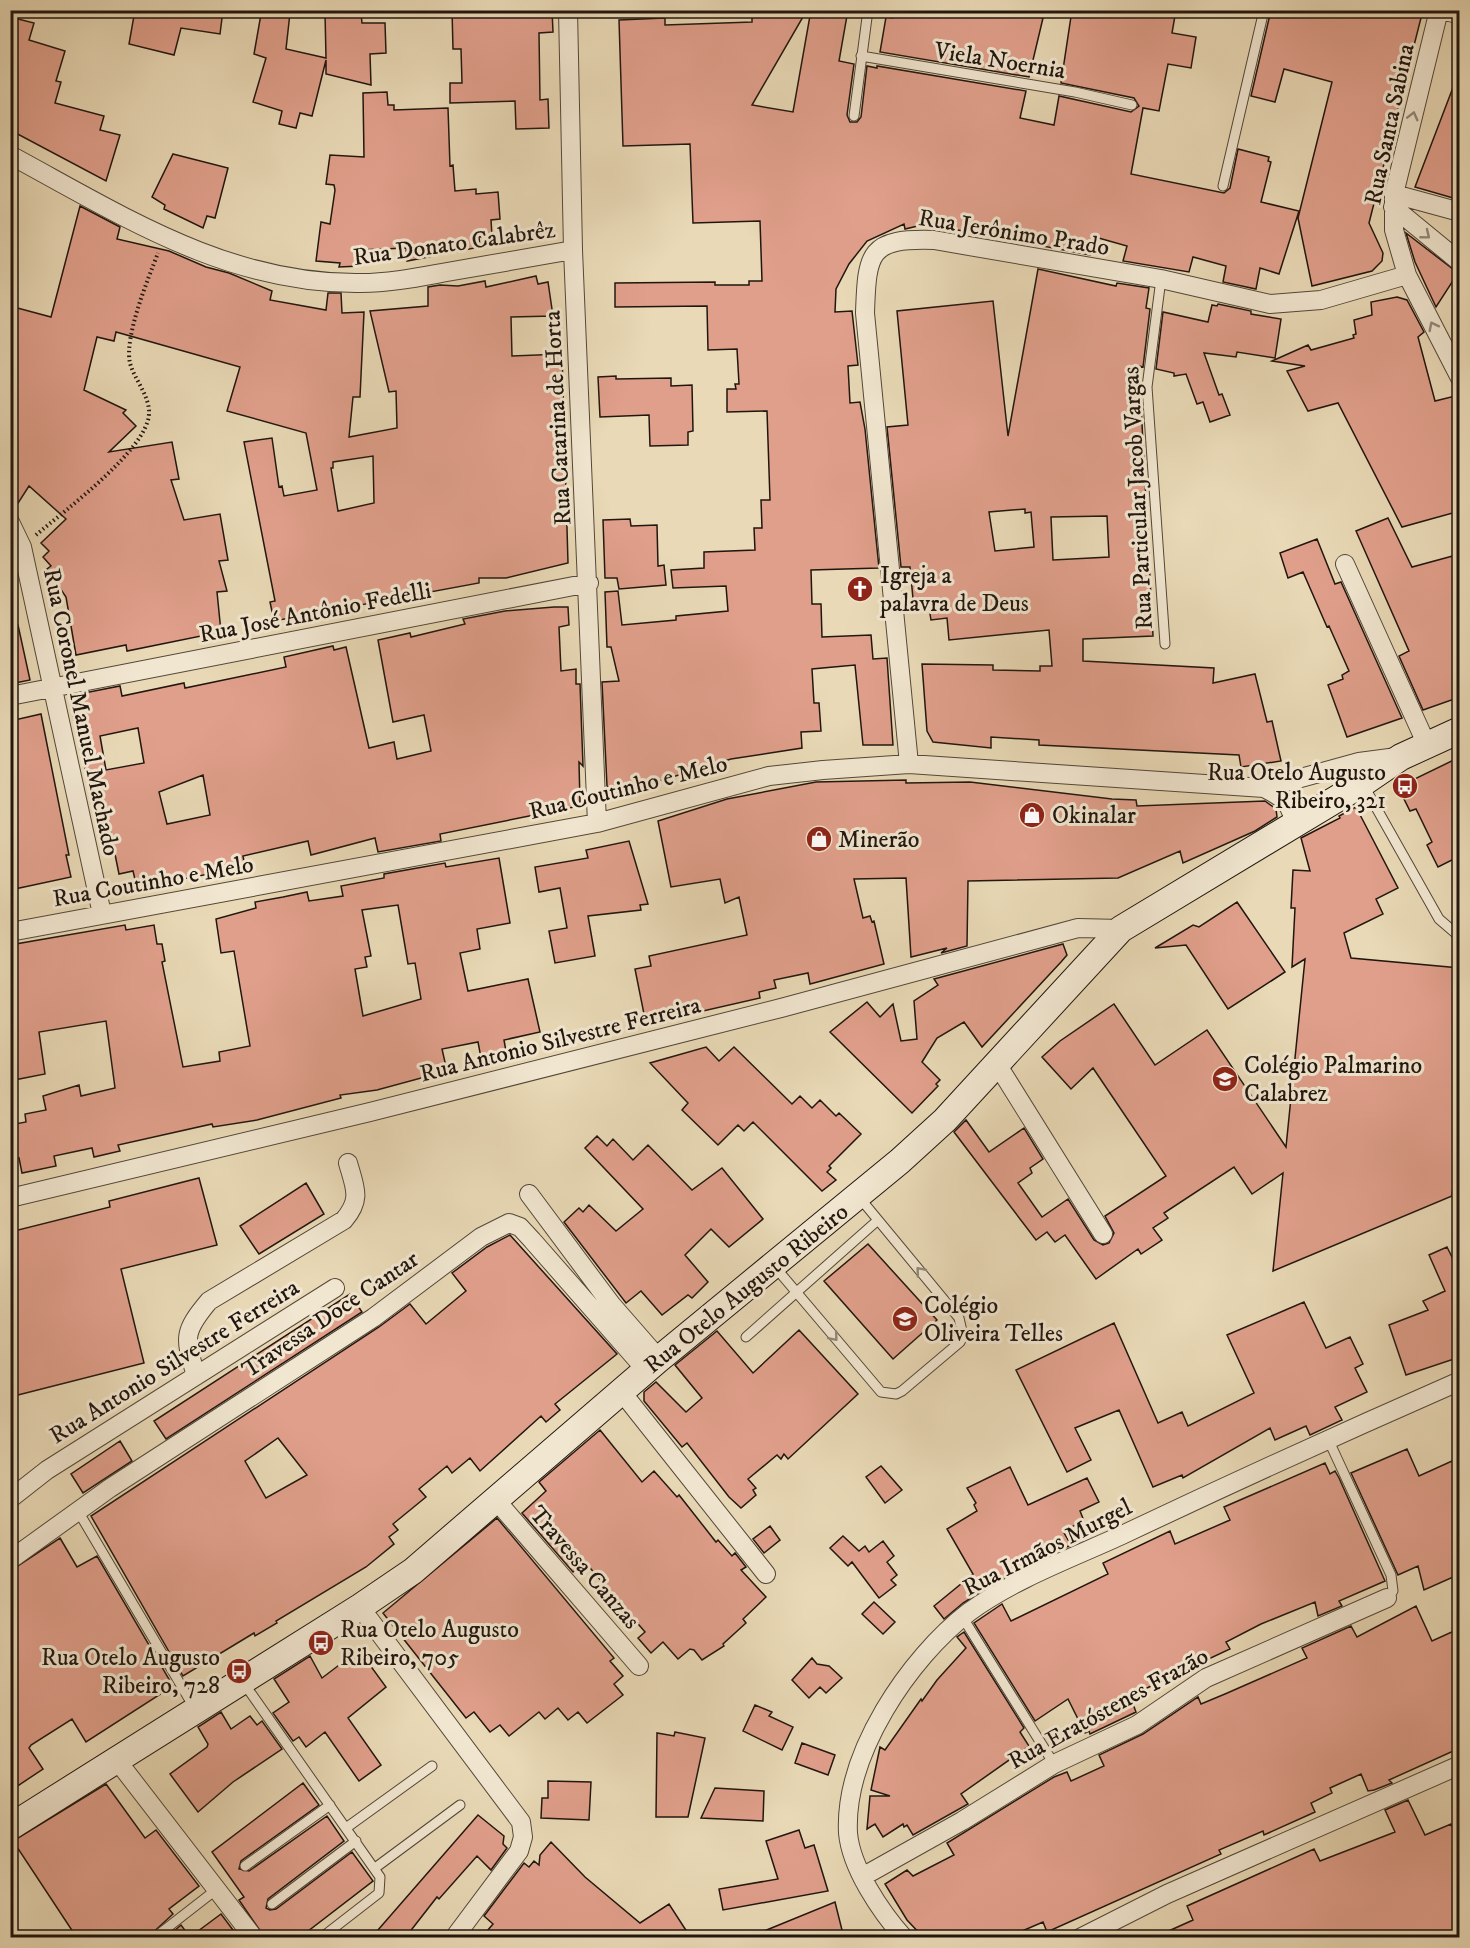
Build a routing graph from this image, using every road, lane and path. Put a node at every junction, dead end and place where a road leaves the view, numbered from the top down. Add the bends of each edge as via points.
1 (568, 10) edge
2 (868, 10) edge
3 (1264, 10) edge
4 (1441, 10) edge
5 (1460, 15) edge
6 (861, 56) junction
7 (1132, 105) dead end
8 (854, 116) dead end
9 (10, 155) edge
10 (1224, 186) dead end
11 (1393, 201) junction
12 (1460, 212) edge
13 (164, 237) junction
14 (573, 250) junction
15 (1460, 262) edge
16 (1407, 275) junction
17 (1161, 279) junction
18 (1460, 378) edge
19 (10, 522) edge
20 (22, 547) junction
21 (1345, 564) dead end
22 (589, 583) junction
23 (1165, 644) dead end
24 (51, 689) junction
25 (10, 696) edge
26 (1460, 730) edge
27 (1426, 743) junction
28 (1401, 757) junction
29 (909, 764) junction
30 (1363, 783) junction
31 (1264, 788) junction
32 (597, 823) junction
33 (1294, 825) junction
34 (102, 914) junction
35 (1121, 929) junction
36 (10, 932) edge
37 (1460, 938) edge
38 (997, 1064) junction
39 (348, 1163) dead end
40 (529, 1194) dead end
41 (858, 1196) junction
42 (10, 1198) edge
43 (878, 1220) junction
44 (1103, 1234) dead end
45 (773, 1265) junction
46 (335, 1288) dead end
47 (796, 1292) junction
48 (746, 1337) dead end
49 (652, 1364) junction
50 (196, 1376) junction
51 (1460, 1381) edge
52 (621, 1390) junction
53 (1328, 1439) junction
54 (10, 1499) edge
55 (495, 1499) junction
56 (78, 1511) junction
57 (10, 1560) edge
58 (766, 1574) dead end
59 (1387, 1598) joint
60 (360, 1607) junction
61 (963, 1618) junction
62 (639, 1666) dead end
63 (242, 1680) junction
64 (195, 1709) junction
65 (116, 1759) junction
66 (1054, 1764) junction
67 (1460, 1765) edge
68 (432, 1766) dead end
69 (330, 1805) junction
70 (460, 1805) dead end
71 (10, 1827) edge
72 (346, 1828) junction
73 (356, 1841) junction
74 (245, 1866) dead end
75 (375, 1868) junction
76 (862, 1877) junction
77 (217, 1889) junction
78 (272, 1904) dead end
79 (154, 1938) edge
80 (254, 1938) edge
81 (321, 1938) edge
82 (454, 1938) edge
83 (904, 1938) edge
84 (1080, 1938) edge

1 - 14 street, Rua Catarina de Horta
2 - 6 lane
3 - 10 lane
4 - 5 street
11 -> 4 street, Rua Santa Sabina
6 - 7 lane, Viela Noernia
6 - 8 lane
9 - 13 street, Rua Donato Calabrêz
11 - 12 street
11 -> 15 street
11 - 16 street, Rua Santa Sabina via 1394,230
13 - 14 street, Rua Donato Calabrêz via 200,254 258,272 321,282 394,281
13 - 20 path via 132,332 130,362 149,413 140,441
14 - 22 street, Rua Catarina de Horta
16 - 17 street, Rua Jerônimo Prado via 1321,300 1270,304
18 -> 16 street, Rua Santa Sabina
17 - 23 lane, Rua Particular Jacob Vargas via 1147,387
17 - 29 street, Rua Jerônimo Prado via 934,240 905,240 883,246 873,254 866,274 865,313
19 - 20 street, Rua Coronel Manuel Machado
20 - 24 street, Rua Coronel Manuel Machado
21 - 27 street
22 - 24 street, Rua José Antônio Fedelli
22 - 32 street, Rua Catarina de Horta
24 - 25 street, Rua José Antônio Fedelli
24 - 34 street, Rua Coronel Manuel Machado
26 - 27 street, Rua Otelo Augusto Ribeiro
27 - 28 street, Rua Otelo Augusto Ribeiro
28 - 30 street, Rua Otelo Augusto Ribeiro
28 - 31 street, Rua Coutinho e Melo via 1359,762
29 - 31 street, Rua Coutinho e Melo
29 - 32 street, Rua Coutinho e Melo via 769,776
30 - 33 street, Rua Otelo Augusto Ribeiro
30 - 37 lane via 1439,919
31 - 33 street, Rua Coutinho e Melo via 1285,798 1293,812
32 - 34 street, Rua Coutinho e Melo
33 - 35 street, Rua Otelo Augusto Ribeiro
34 - 36 street, Rua Coutinho e Melo
35 - 38 street, Rua Otelo Augusto Ribeiro
35 - 42 street, Rua Antonio Silvestre Ferreira via 1078,928 370,1113
38 - 41 street, Rua Otelo Augusto Ribeiro via 945,1120
38 - 44 street
39 - 50 street via 356,1190 356,1207 344,1220 209,1301 193,1320 186,1341
40 - 49 street
41 - 43 lane
41 - 45 street, Rua Otelo Augusto Ribeiro
43 - 47 lane
47 -> 43 lane via 886,1395 902,1391 960,1342 963,1336 959,1318
45 - 47 lane
45 - 49 street, Rua Otelo Augusto Ribeiro
46 - 50 street, Rua Antonio Silvestre Ferreira
47 - 48 lane
49 - 52 street, Rua Otelo Augusto Ribeiro
49 - 56 street, Travessa Doce Cantar via 520,1227 508,1223 481,1237 373,1318 245,1398
50 - 54 street, Rua Antonio Silvestre Ferreira via 47,1470
51 - 53 street, Rua Irmãos Murgel
52 - 55 street, Rua Otelo Augusto Ribeiro
52 - 58 street
53 - 59 lane via 1391,1575 1393,1590
53 - 61 street, Rua Irmãos Murgel via 1010,1588
55 - 60 street, Rua Otelo Augusto Ribeiro via 413,1571
55 - 62 street, Travessa Canzas
56 - 57 street, Travessa Doce Cantar
56 - 64 lane
59 - 66 street, Rua Eratóstenes Frazão via 1206,1678 1137,1725
60 - 63 street, Rua Otelo Augusto Ribeiro
60 - 82 street via 513,1809 522,1830 519,1851
61 - 66 lane
61 - 76 street, Rua Irmãos Murgel via 934,1645 870,1735 853,1782 848,1834
63 - 64 street, Rua Otelo Augusto Ribeiro
63 - 69 lane
64 - 65 street, Rua Otelo Augusto Ribeiro
65 - 71 street, Rua Otelo Augusto Ribeiro
65 - 77 street
66 - 76 street, Rua Eratóstenes Frazão
67 - 84 street via 1167,1894
68 - 72 lane
69 - 72 lane
69 - 74 lane
70 - 75 lane
72 - 73 lane
73 - 75 lane
73 - 78 lane
75 - 81 lane via 380,1877 379,1893
76 - 83 street, Rua Irmãos Murgel via 879,1909
77 - 79 lane
77 - 80 street

